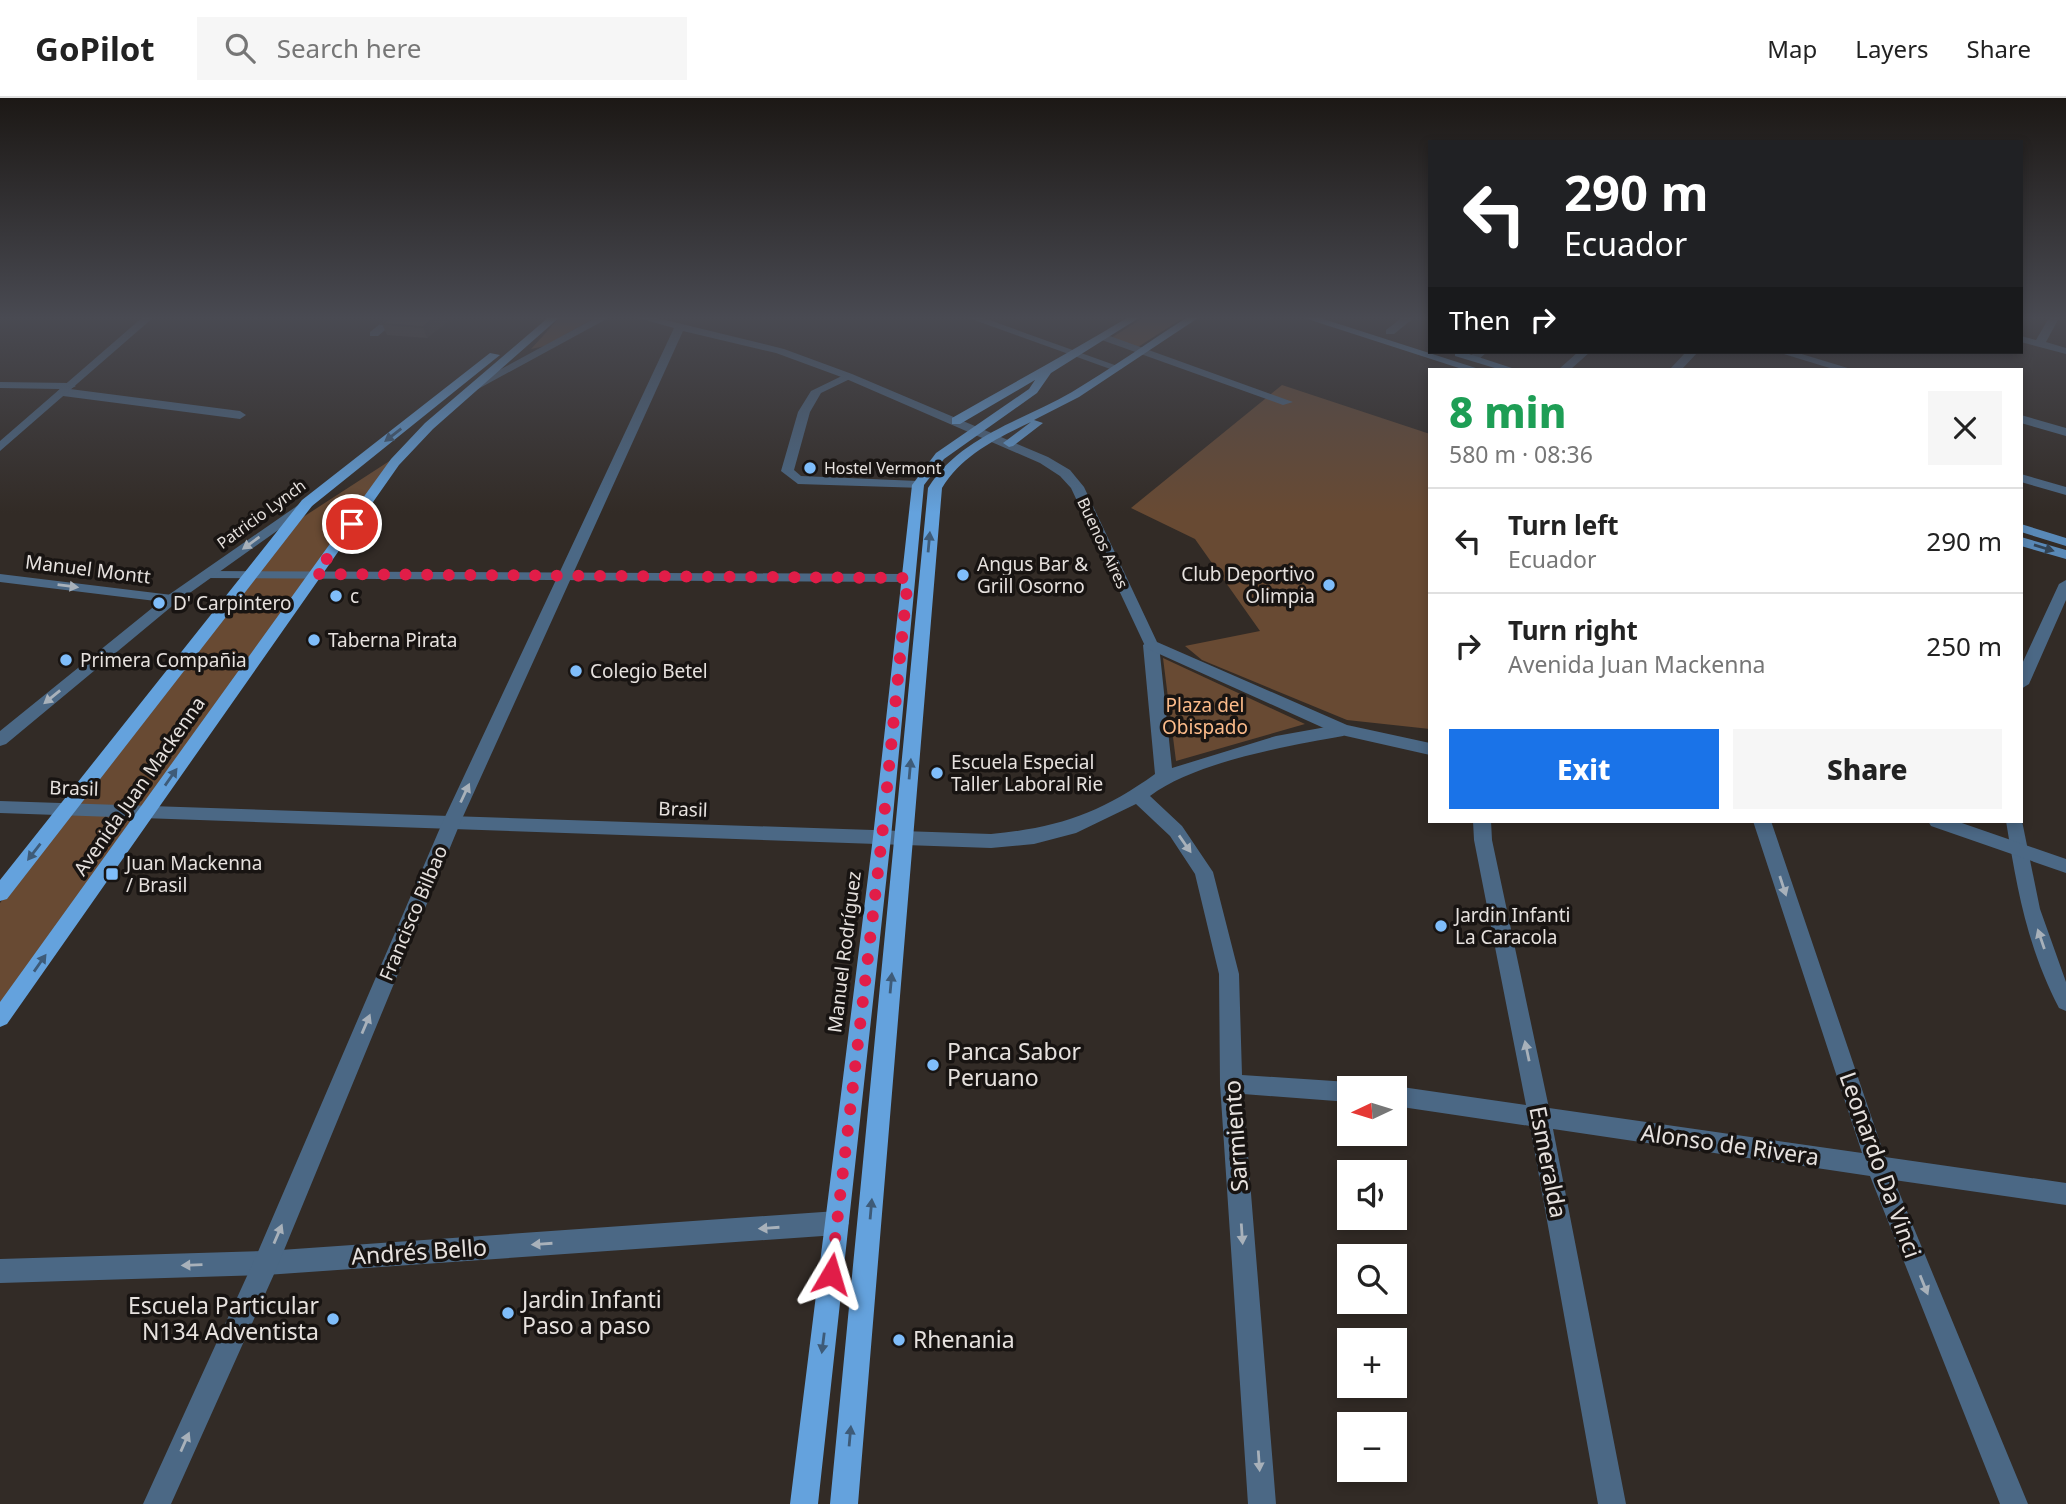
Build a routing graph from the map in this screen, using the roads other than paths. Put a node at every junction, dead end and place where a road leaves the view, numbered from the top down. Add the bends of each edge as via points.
1 (75, 382) edge
2 (460, 382) edge
3 (480, 382) edge
4 (484, 382) edge
5 (654, 382) edge
6 (836, 382) edge
7 (861, 382) edge
8 (1023, 382) edge
9 (1040, 382) edge
10 (1096, 382) edge
11 (1227, 382) edge
12 (0, 385) edge
13 (474, 387) junction
14 (67, 389) junction
15 (1073, 396) junction
16 (1287, 402) dead end
17 (240, 415) dead end
18 (2023, 420) edge
19 (956, 421) junction
20 (975, 429) junction
21 (2066, 432) edge
22 (994, 437) junction
23 (1009, 443) junction
24 (0, 447) edge
25 (2023, 479) edge
26 (918, 485) junction
27 (2066, 491) edge
28 (307, 503) junction
29 (2023, 529) edge
30 (2023, 542) edge
31 (2066, 542) edge
32 (2066, 555) edge
33 (251, 574) junction
34 (316, 574) junction
35 (208, 575) junction
36 (565, 576) junction
37 (0, 578) edge
38 (908, 578) junction
39 (2066, 584) edge
40 (172, 599) junction
41 (1151, 645) junction
42 (2023, 680) edge
43 (1343, 730) junction
44 (0, 740) edge
45 (1428, 749) edge
46 (1164, 776) junction
47 (1138, 795) junction
48 (0, 807) edge
49 (67, 809) junction
50 (147, 811) junction
51 (452, 821) junction
52 (1482, 823) edge
53 (1763, 823) edge
54 (1943, 823) edge
55 (2015, 823) edge
56 (893, 837) junction
57 (2021, 849) junction
58 (2066, 866) edge
59 (0, 894) edge
60 (2066, 1002) edge
61 (0, 1018) edge
62 (1231, 1084) junction
63 (1337, 1091) edge
64 (1407, 1098) edge
65 (1541, 1118) junction
66 (1877, 1166) junction
67 (2066, 1194) edge
68 (837, 1223) junction
69 (266, 1263) junction
70 (0, 1271) edge
71 (157, 1504) edge
72 (804, 1504) edge
73 (844, 1504) edge
74 (1262, 1504) edge
75 (1612, 1504) edge
76 (2014, 1504) edge

1 - 14 street
2 -> 28 main road, Patricio Lynch
3 - 13 main road, Avenida Juan Mackenna
4 - 13 street, Avenida Juan Mackenna
5 - 36 street, Francisco Bilbao
6 - 26 street via 817,391 804,412 786,471 798,480
7 - 19 street, Buenos Aires
8 - 19 main road
9 - 20 main road via 1033,391
10 - 15 main road
11 - 16 street
12 - 14 street
13 - 34 main road, Avenida Juan Mackenna via 396,462
14 - 17 street
14 - 24 street
15 - 22 main road, Manuel Rodríguez
15 - 23 main road
18 - 21 street
19 - 20 street, Buenos Aires
20 - 22 street, Buenos Aires
20 - 26 main road via 930,466
22 - 23 street, Buenos Aires
56 -> 22 main road, Manuel Rodríguez via 933,494 947,468
23 - 41 street, Buenos Aires via 1065,472 1077,487
25 - 27 street
26 - 38 main road, Manuel Rodríguez
28 - 33 main road, Avenida Juan Mackenna
28 -> 35 street, Patricio Lynch
29 - 31 main road
30 -> 32 main road
33 - 34 street
33 - 35 street
33 - 49 main road, Avenida Juan Mackenna
34 - 36 street
50 -> 34 main road, Avenida Juan Mackenna
35 - 40 street, Patricio Lynch
36 - 38 street
51 -> 36 street, Francisco Bilbao
37 -> 40 street, Manuel Montt
38 - 56 main road, Manuel Rodríguez
39 - 42 street
40 -> 44 street, Patricio Lynch
41 - 43 street
41 - 46 street, Buenos Aires
43 - 45 street
43 - 46 street, Brasil via 1276,743
46 - 47 street, Brasil
47 - 56 street, Brasil via 1076,826 1034,837 991,841
47 -> 62 street, Sarmiento via 1175,831 1204,872 1229,974
48 - 49 street, Brasil
49 - 50 street, Brasil
49 -> 59 main road, Avenida Juan Mackenna
50 - 51 street, Brasil
61 -> 50 main road, Avenida Juan Mackenna
51 - 56 street, Brasil
69 -> 51 street, Francisco Bilbao
65 -> 52 street, Esmeralda
53 -> 66 street, Leonardo Da Vinci
54 - 57 street
55 - 57 street
56 - 68 main road, Manuel Rodríguez
73 -> 56 main road, Manuel Rodríguez
57 - 58 street
60 -> 57 street via 2030,909
62 - 63 street
62 -> 74 street, Sarmiento
64 - 65 street, Alonso de Rivera
65 - 66 street, Alonso de Rivera
65 - 75 street, Esmeralda
66 - 67 street, Alonso de Rivera
66 -> 76 street, Leonardo Da Vinci
68 -> 69 street, Andrés Bello
68 -> 72 main road, Manuel Rodríguez
69 -> 70 street, Andrés Bello
71 -> 69 street, Francisco Bilbao

